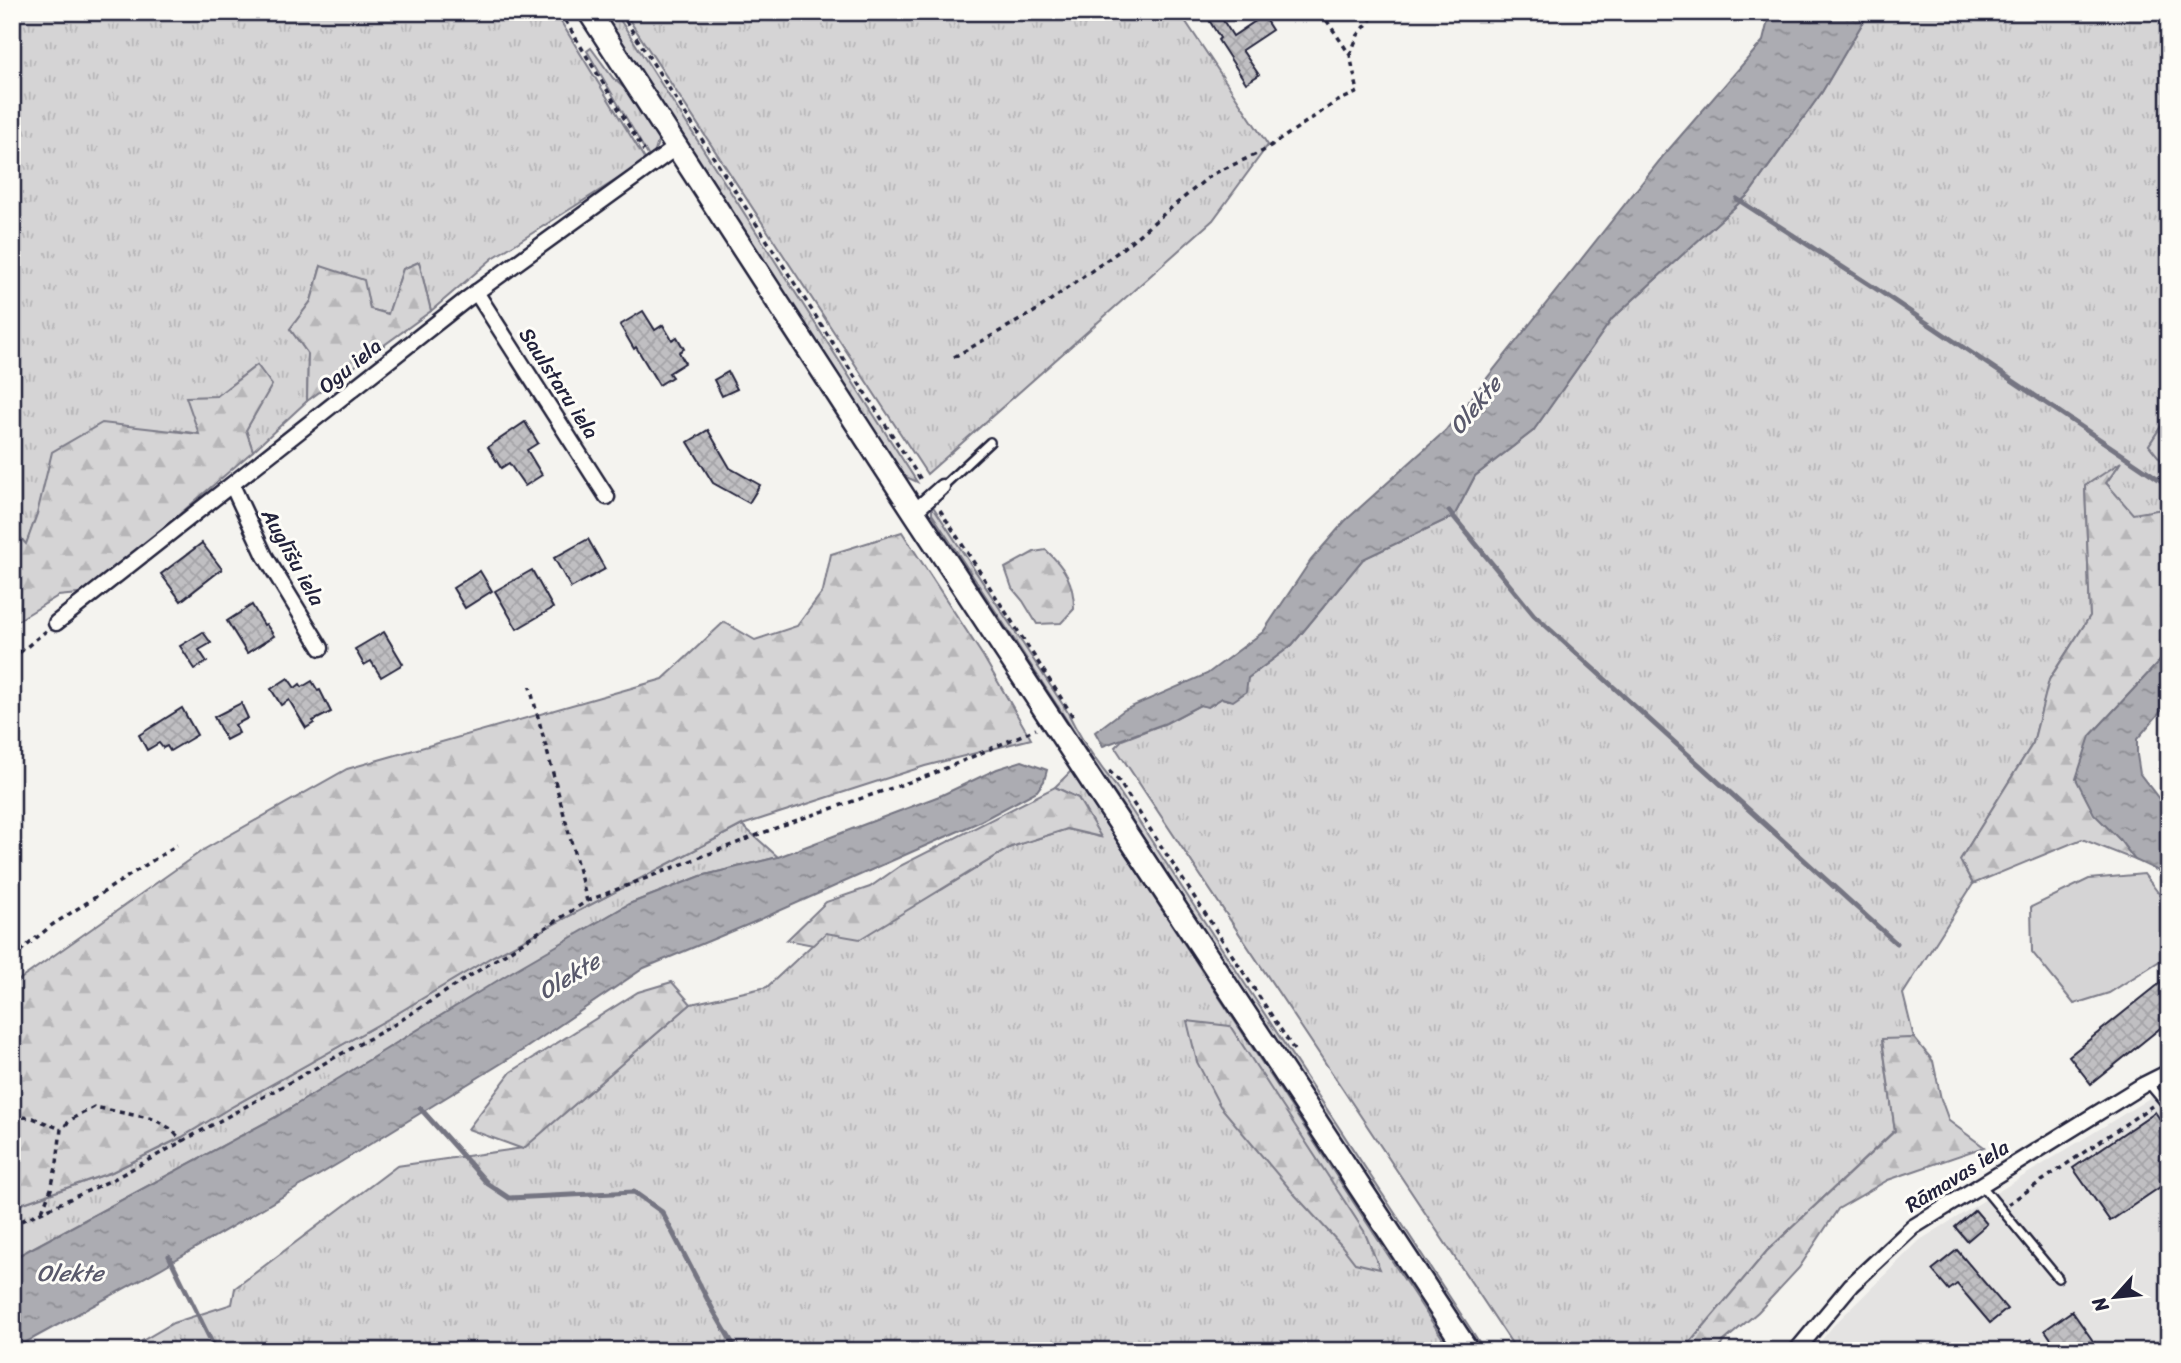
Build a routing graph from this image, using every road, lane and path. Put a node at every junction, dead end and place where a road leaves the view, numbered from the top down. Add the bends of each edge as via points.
1 (560, 12) edge
2 (620, 12) edge
3 (1321, 12) edge
4 (1377, 12) edge
5 (576, 18) edge
6 (1350, 55) junction
7 (675, 148) junction
8 (652, 164) junction
9 (476, 292) junction
10 (954, 357) dead end
11 (990, 442) dead end
12 (232, 485) junction
13 (937, 492) junction
14 (607, 497) dead end
15 (914, 512) junction
16 (56, 623) joint
17 (321, 648) dead end
18 (12, 659) edge
19 (530, 687) dead end
20 (1076, 721) dead end
21 (1053, 722) junction
22 (1102, 764) dead end
23 (177, 845) dead end
24 (587, 901) junction
25 (12, 958) edge
26 (1301, 1059) dead end
27 (2169, 1072) edge
28 (2147, 1083) junction
29 (2162, 1100) junction
30 (12, 1101) edge
31 (2169, 1108) edge
32 (13, 1117) edge
33 (61, 1129) junction
34 (183, 1142) junction
35 (1980, 1184) junction
36 (2001, 1209) junction
37 (42, 1211) junction
38 (12, 1225) edge
39 (2058, 1279) dead end
40 (1468, 1351) edge
41 (1796, 1351) edge

1 - 5 path
2 - 13 path
3 - 6 path
4 - 6 path via 1358,34
5 - 7 main road
5 - 8 path
6 - 10 path via 1358,92 1263,151 1211,175 1118,252 1034,312
7 - 8 street, Ogu iela
7 - 15 main road
8 - 9 street, Ogu iela
9 - 12 street, Ogu iela
9 - 14 street, Saulstaru iela
11 - 13 lane
12 - 16 street, Ogu iela
12 - 17 street, Auglīšu iela via 265,556
13 - 15 street
13 - 20 path
15 - 21 main road
16 - 18 path
19 - 24 path
21 - 24 path via 930,775
21 - 40 main road
22 - 26 path via 1118,780
23 - 25 path via 52,925
24 - 34 path via 392,1026
27 - 28 street, Rāmavas iela
28 - 29 lane
28 - 35 street, Rāmavas iela
29 - 31 lane
29 - 36 path
30 - 32 path via 16,1108
32 - 33 path via 33,1118
33 - 34 path via 94,1107 154,1119
33 - 37 path via 51,1189
34 - 37 path
35 - 36 lane
35 - 41 street, Rāmavas iela via 1913,1227 1851,1285
36 - 39 lane
37 - 38 path

